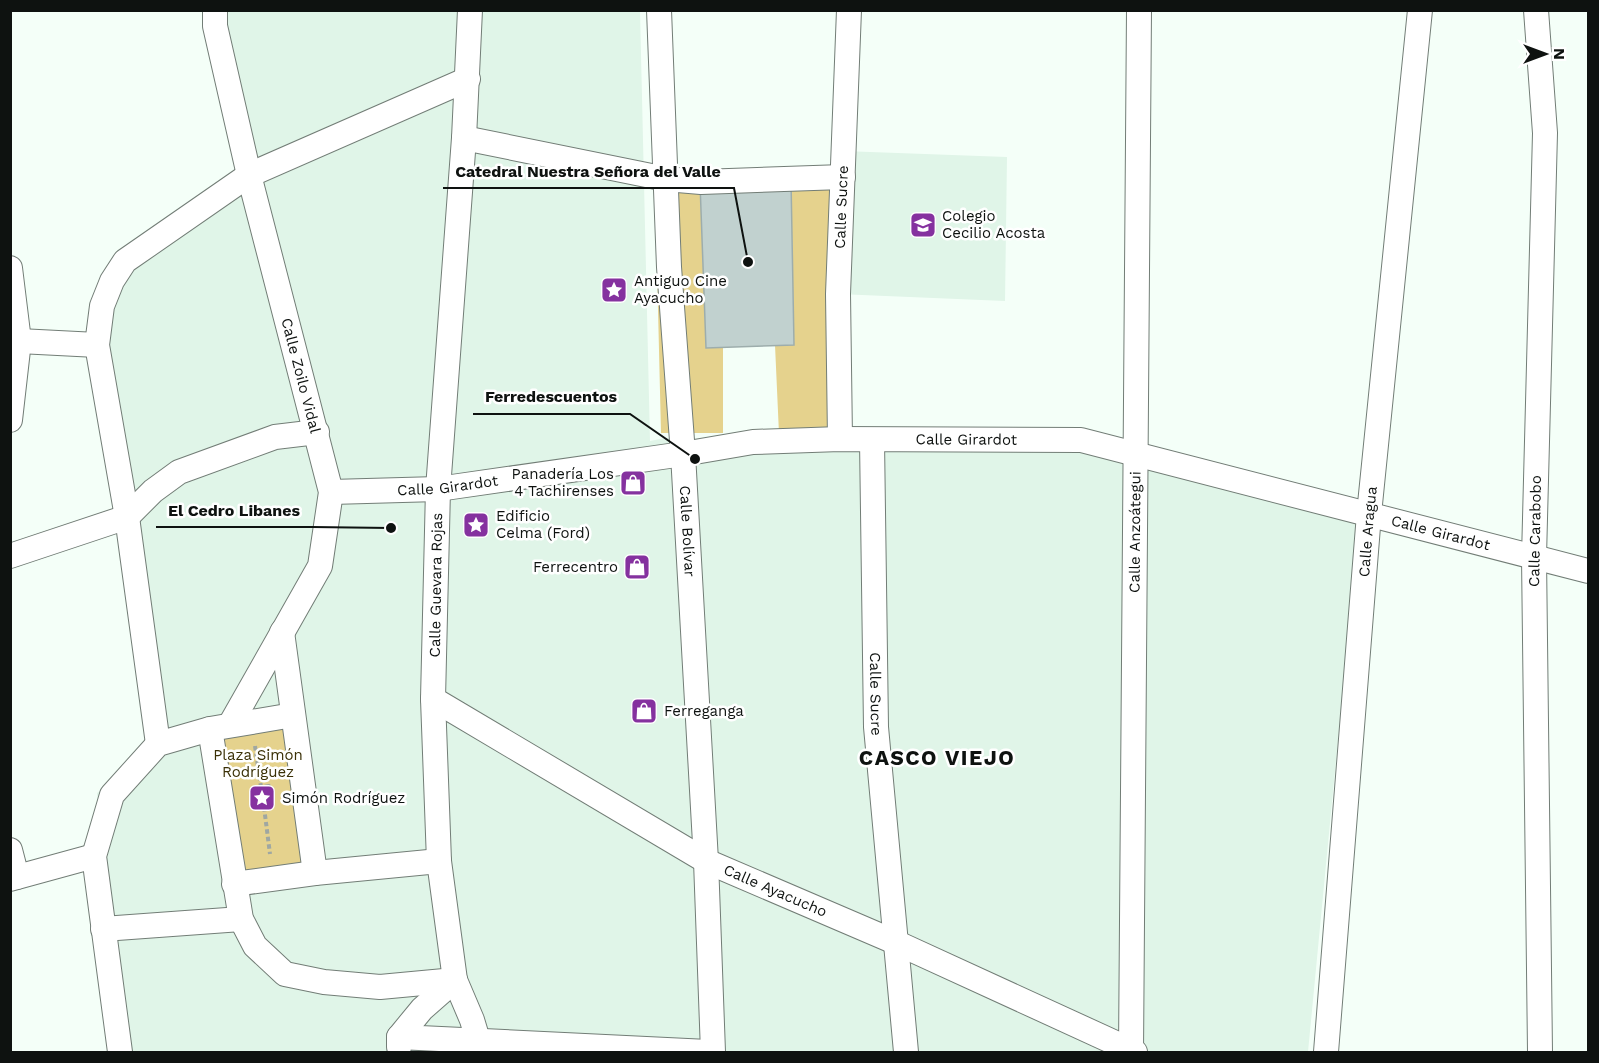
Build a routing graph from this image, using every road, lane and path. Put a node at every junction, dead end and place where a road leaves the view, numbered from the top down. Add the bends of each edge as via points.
1 (215, 10) edge
2 (470, 10) edge
3 (659, 10) edge
4 (849, 10) edge
5 (1140, 10) edge
6 (1420, 10) edge
7 (1536, 10) edge
8 (468, 79) junction
9 (464, 138) junction
10 (249, 175) junction
11 (843, 177) junction
12 (666, 179) junction
13 (10, 268) edge
14 (19, 341) junction
15 (97, 345) junction
16 (10, 420) edge
17 (317, 432) junction
18 (840, 439) junction
19 (872, 440) junction
20 (683, 454) junction
21 (1137, 454) junction
22 (438, 489) junction
23 (331, 492) junction
24 (1369, 514) junction
25 (127, 517) junction
26 (10, 556) edge
27 (1534, 557) junction
28 (1588, 571) edge
29 (282, 632) junction
30 (433, 699) junction
31 (293, 715) junction
32 (231, 725) junction
33 (158, 744) junction
34 (261, 787) junction
35 (264, 807) junction
36 (10, 850) edge
37 (94, 856) junction
38 (439, 861) junction
39 (706, 861) junction
40 (315, 873) junction
41 (14, 878) edge
42 (274, 879) junction
43 (234, 884) junction
44 (241, 919) junction
45 (103, 930) junction
46 (895, 942) junction
47 (455, 980) junction
48 (399, 1045) edge
49 (479, 1046) edge
50 (1132, 1052) edge
51 (120, 1053) edge
52 (711, 1053) edge
53 (906, 1053) edge
54 (1326, 1053) edge
55 (1540, 1053) edge

1 - 10 street, Calle Zoilo Vidal via 215,27
2 - 8 street, Calle Guevara Rojas
3 - 12 street, Calle Bolívar
4 - 11 street, Calle Sucre
5 - 21 street, Calle Anzoátegui
6 - 24 street, Calle Aragua
7 - 27 street, Calle Carabobo via 1545,133
8 - 9 street, Calle Guevara Rojas
8 - 10 street
9 - 12 street
9 - 22 street, Calle Guevara Rojas
10 - 15 street via 125,261 102,306
10 - 17 street, Calle Zoilo Vidal
11 - 12 street via 701,182
11 - 18 street, Calle Sucre via 838,294
12 - 20 street, Calle Bolívar
13 - 14 street
14 - 15 street
14 - 16 street
15 - 25 street
17 - 23 street, Calle Zoilo Vidal
17 - 25 street via 275,437 179,472
18 - 19 street, Calle Girardot
18 - 20 street, Calle Girardot via 753,442
19 - 21 street, Calle Girardot via 1081,440
19 - 46 street, Calle Sucre via 876,727
20 - 22 street, Calle Girardot
20 - 39 street, Calle Bolívar
21 - 24 street, Calle Girardot
21 - 50 street, Calle Anzoátegui
22 - 23 street, Calle Girardot
22 - 30 street, Calle Guevara Rojas
23 - 29 street, Calle Zoilo Vidal via 320,566
24 - 27 street, Calle Girardot
24 - 54 street, Calle Aragua
25 - 26 street
25 - 33 street
27 - 28 street, Calle Girardot
27 - 55 street, Calle Carabobo
29 - 31 street
29 - 32 street, Calle Zoilo Vidal
30 - 38 street, Calle Guevara Rojas
30 - 39 street, Calle Ayacucho
31 - 32 street
31 - 40 street
32 - 33 street
32 - 34 path
32 - 43 street
33 - 37 street via 112,795
34 - 35 path via 253,789 256,808
34 - 35 path via 269,786 272,806
35 - 42 path
36 - 41 street
37 - 41 street
37 - 45 street
38 - 40 street
38 - 47 street, Calle Guevara Rojas
39 - 46 street, Calle Ayacucho
39 - 52 street, Calle Bolívar
40 - 42 street
42 - 43 street
43 - 44 street
44 - 45 street
44 - 47 street via 255,946 285,974 380,987
45 - 51 street
46 - 50 street, Calle Ayacucho
46 - 53 street, Calle Sucre
47 - 48 street via 422,1009
47 - 49 street, Calle Guevara Rojas
48 - 49 street
49 - 52 street

